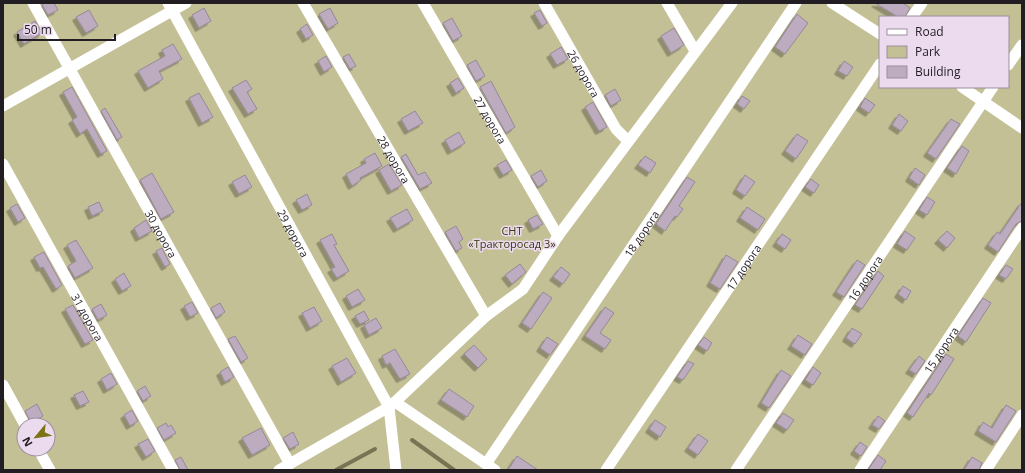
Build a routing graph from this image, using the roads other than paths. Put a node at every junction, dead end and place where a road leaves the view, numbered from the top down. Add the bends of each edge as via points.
1 (33, 3) edge
2 (186, 3) edge
3 (303, 3) edge
4 (423, 3) edge
5 (544, 3) edge
6 (666, 3) edge
7 (732, 3) edge
8 (796, 3) edge
9 (832, 3) edge
10 (922, 3) edge
11 (170, 7) edge
12 (913, 16) edge
13 (879, 33) edge
14 (1022, 45) edge
15 (695, 51) junction
16 (1009, 64) edge
17 (879, 65) edge
18 (70, 68) junction
19 (964, 88) edge
20 (992, 88) edge
21 (984, 101) junction
22 (3, 106) edge
23 (1022, 128) edge
24 (628, 141) junction
25 (3, 164) edge
26 (1022, 228) edge
27 (558, 236) junction
28 (486, 316) junction
29 (3, 385) edge
30 (392, 404) junction
31 (1022, 415) edge
32 (21, 417) edge
33 (43, 457) edge
34 (290, 464) junction
35 (491, 467) edge
36 (50, 470) edge
37 (173, 470) edge
38 (279, 470) edge
39 (396, 470) edge
40 (606, 470) edge
41 (736, 470) edge
42 (860, 470) edge
43 (986, 470) edge

1 - 18 street, 30 дорога
2 - 11 street
3 - 28 street, 28 дорога
4 - 27 street, 27 дорога
5 - 24 street, 26 дорога via 616,129
6 - 15 street
7 - 15 street
8 - 35 street, 18 дорога
9 - 13 street
10 - 12 street
11 - 18 street
11 - 30 street, 29 дорога
14 - 16 street
15 - 24 street
17 - 40 street, 17 дорога
18 - 22 street
18 - 34 street, 30 дорога
19 - 21 street
20 - 21 street, 16 дорога
21 - 23 street
21 - 41 street, 16 дорога
24 - 27 street
25 - 37 street, 31 дорога
26 - 42 street, 15 дорога
27 - 28 street via 524,289
28 - 30 street
29 - 32 street
30 - 34 street
30 - 35 street
30 - 39 street, 29 дорога
31 - 43 street
33 - 36 street
34 - 38 street

